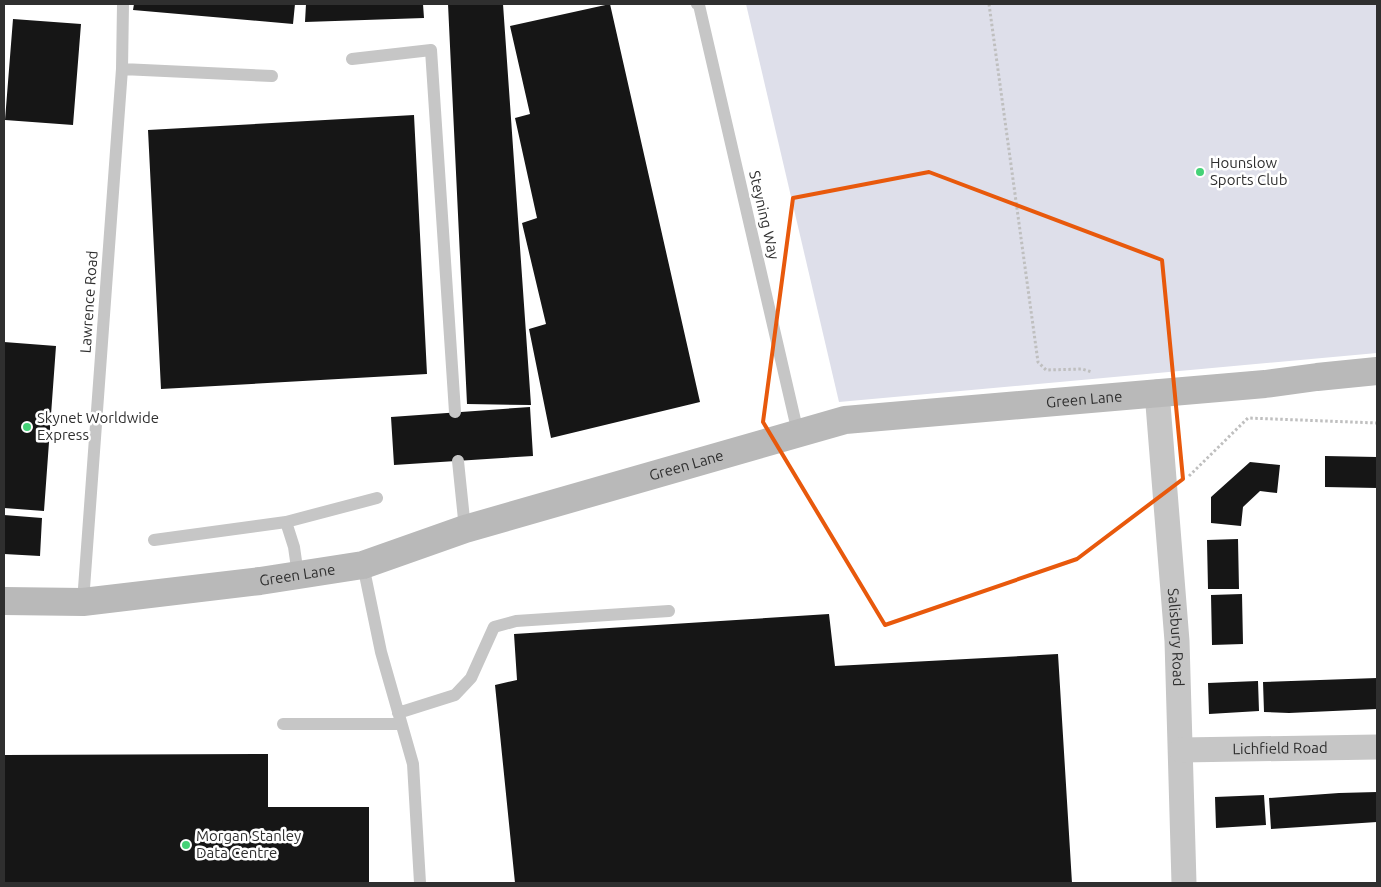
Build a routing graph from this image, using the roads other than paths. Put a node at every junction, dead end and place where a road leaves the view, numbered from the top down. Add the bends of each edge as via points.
1 (123, 4) edge
2 (698, 4) edge
3 (352, 59) dead end
4 (122, 69) junction
5 (272, 76) dead end
6 (1377, 371) edge
7 (1157, 392) junction
8 (455, 412) dead end
9 (798, 433) junction
10 (458, 461) dead end
11 (377, 498) dead end
12 (286, 522) junction
13 (466, 529) junction
14 (154, 540) dead end
15 (362, 565) junction
16 (298, 575) junction
17 (4, 601) edge
18 (83, 602) junction
19 (669, 611) dead end
20 (400, 718) junction
21 (283, 724) dead end
22 (1377, 747) edge
23 (1181, 750) junction
24 (420, 883) edge
25 (1184, 883) edge

1 - 4 lane, Lawrence Road
2 - 9 lane, Steyning Way
3 - 8 lane via 431,50
4 - 5 lane
4 - 18 lane, Lawrence Road
6 - 7 street, Green Lane
7 - 9 street, Green Lane via 845,420
7 - 23 street, Salisbury Road via 1177,641
9 - 13 street, Green Lane
10 - 13 lane
11 - 12 lane
12 - 14 lane
12 - 16 lane
13 - 15 street, Green Lane
15 - 16 street, Green Lane
15 - 20 lane via 381,652
16 - 18 street, Green Lane
17 - 18 street, Green Lane
19 - 20 lane via 516,621 494,627 471,678 455,694
20 - 21 lane
20 - 24 lane via 413,764
22 - 23 street, Lichfield Road
23 - 25 street, Salisbury Road

